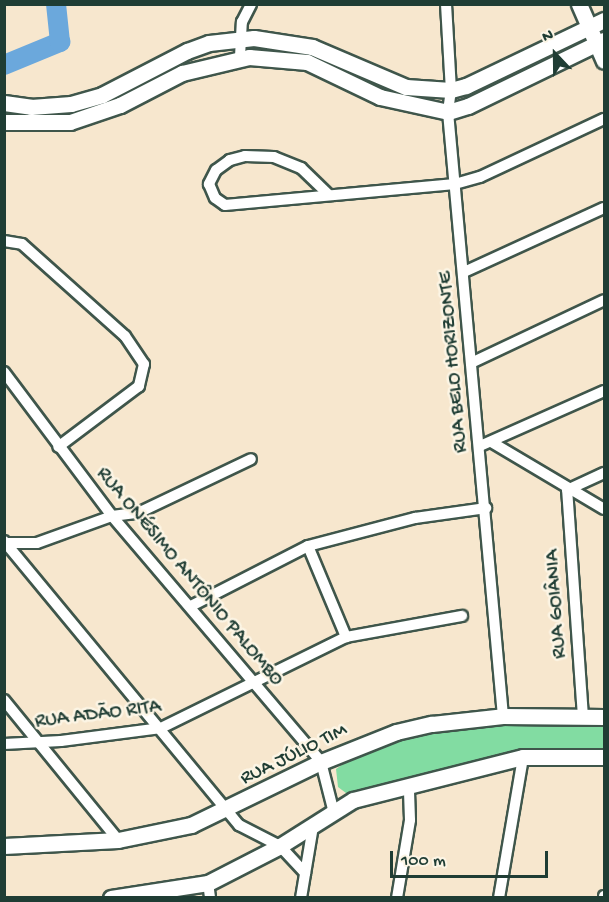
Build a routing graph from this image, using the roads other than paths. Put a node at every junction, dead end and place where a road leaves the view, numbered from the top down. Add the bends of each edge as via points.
1 (250, 4) edge
2 (446, 4) edge
3 (579, 4) edge
4 (604, 20) edge
5 (589, 28) junction
6 (239, 40) junction
7 (600, 42) edge
8 (240, 57) junction
9 (604, 61) edge
10 (451, 90) junction
11 (4, 103) edge
12 (448, 112) junction
13 (604, 119) edge
14 (4, 122) edge
15 (455, 184) junction
16 (329, 195) junction
17 (604, 208) edge
18 (4, 241) edge
19 (464, 272) junction
20 (604, 300) edge
21 (471, 363) junction
22 (4, 372) edge
23 (604, 391) edge
24 (493, 442) junction
25 (480, 446) junction
26 (58, 447) junction
27 (251, 459) dead end
28 (604, 472) edge
29 (567, 490) junction
30 (486, 508) junction
31 (604, 509) edge
32 (112, 516) junction
33 (5, 542) edge
34 (308, 546) junction
35 (191, 606) junction
36 (462, 616) dead end
37 (346, 637) junction
38 (253, 680) junction
39 (4, 700) edge
40 (503, 716) junction
41 (584, 717) junction
42 (604, 717) edge
43 (161, 728) junction
44 (40, 741) junction
45 (4, 744) edge
46 (523, 757) junction
47 (604, 758) edge
48 (321, 762) junction
49 (409, 785) junction
50 (333, 809) junction
51 (228, 810) junction
52 (313, 826) junction
53 (118, 840) junction
54 (4, 846) edge
55 (280, 846) junction
56 (305, 873) junction
57 (209, 890) edge
58 (121, 897) edge
59 (301, 897) edge
60 (397, 897) edge
61 (499, 897) edge

1 - 6 street
2 - 10 street, RUA BELO HORIZONTE
3 - 5 main road
4 - 5 main road
5 - 7 main road
5 - 10 main road
6 - 8 street
6 - 10 main road via 282,39 337,56 406,87
6 - 11 main road via 187,51 102,95 71,104 31,107
7 - 9 main road
7 - 12 main road
8 - 12 main road via 307,62 380,97
8 - 14 main road via 182,73 120,105 70,122
10 - 12 street, RUA BELO HORIZONTE
12 - 15 street, RUA BELO HORIZONTE
13 - 15 street via 480,177
15 - 16 street
15 - 19 street, RUA BELO HORIZONTE
16 - 16 street via 225,205 214,198 209,184 216,170 230,160 274,157 301,168
17 - 19 street
18 - 26 street via 22,244 125,336 144,364 139,386
19 - 21 street, RUA BELO HORIZONTE
20 - 21 street
21 - 25 street, RUA BELO HORIZONTE
22 - 26 street, RUA ONÉSIMO ANTÔNIO PALOMBO
23 - 24 street
24 - 25 street
24 - 29 street
25 - 30 street, RUA BELO HORIZONTE
26 - 32 street, RUA ONÉSIMO ANTÔNIO PALOMBO
27 - 32 street via 138,513
28 - 29 street
29 - 31 street
29 - 41 street, RUA GOIÂNIA
30 - 34 street via 415,518
30 - 40 street, RUA BELO HORIZONTE
32 - 33 street via 37,543
32 - 35 street, RUA ONÉSIMO ANTÔNIO PALOMBO
33 - 43 street
34 - 35 street
34 - 37 street
35 - 38 street, RUA ONÉSIMO ANTÔNIO PALOMBO
36 - 37 street, RUA ADÃO RITA
37 - 38 street, RUA ADÃO RITA
38 - 43 street, RUA ADÃO RITA
38 - 48 street, RUA ONÉSIMO ANTÔNIO PALOMBO
39 - 44 street
40 - 41 main road, RUA JÚLIO TIM
40 - 48 main road, RUA JÚLIO TIM via 396,732
41 - 42 main road, RUA JÚLIO TIM
43 - 44 street, RUA ADÃO RITA
43 - 51 street
44 - 45 street, RUA ADÃO RITA
44 - 53 street
46 - 47 main road
46 - 49 main road
46 - 61 street
48 - 50 street, RUA ONÉSIMO ANTÔNIO PALOMBO
48 - 51 main road, RUA JÚLIO TIM
49 - 50 main road
49 - 60 street via 410,820
50 - 52 main road
51 - 53 main road, RUA JÚLIO TIM via 155,835
51 - 55 street via 244,830
52 - 55 main road
52 - 56 street
53 - 54 main road, RUA JÚLIO TIM
55 - 56 street
55 - 57 main road
56 - 59 street
57 - 58 main road

